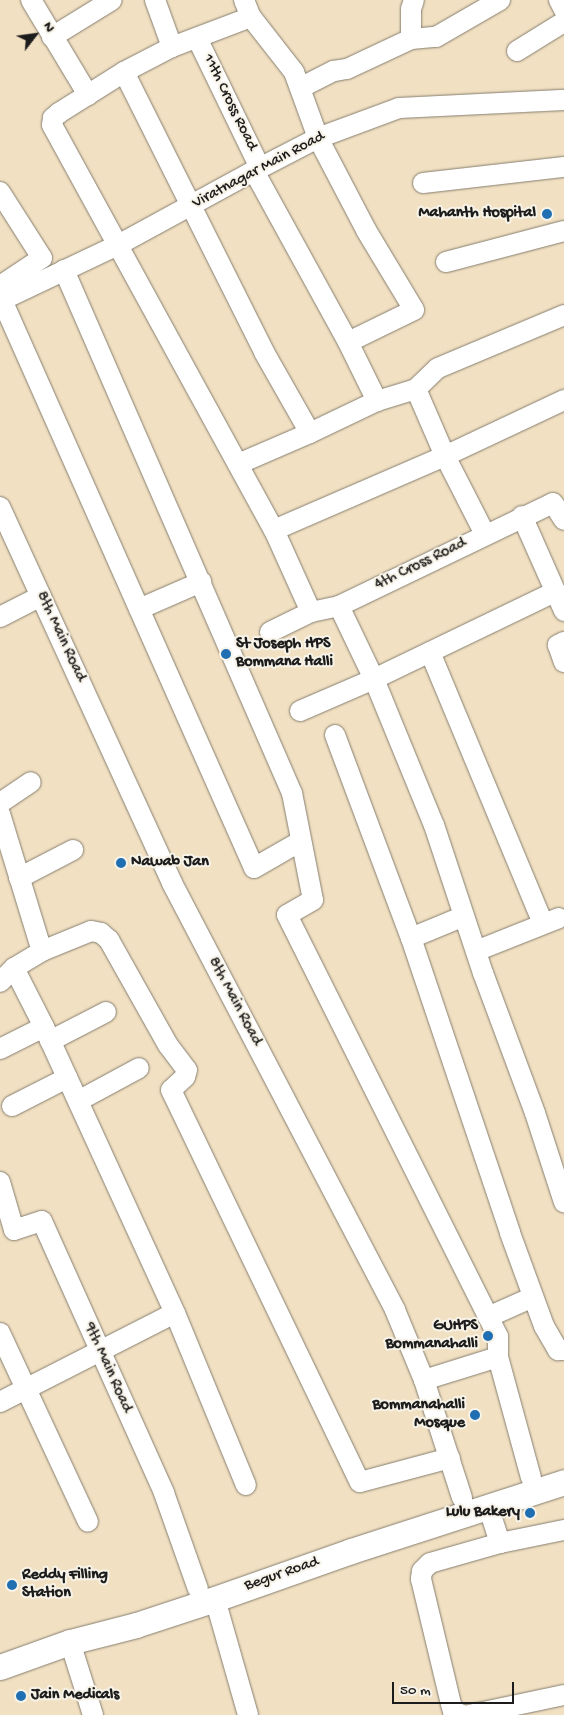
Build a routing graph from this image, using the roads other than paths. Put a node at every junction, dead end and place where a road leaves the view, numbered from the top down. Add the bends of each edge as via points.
1 (31, 0) edge
2 (112, 0) edge
3 (155, 0) edge
4 (414, 0) edge
5 (500, 0) edge
6 (559, 0) edge
7 (248, 8) edge
8 (564, 9) edge
9 (564, 22) edge
10 (52, 37) junction
11 (197, 38) junction
12 (411, 39) junction
13 (172, 46) junction
14 (517, 51) dead end
15 (124, 72) junction
16 (300, 88) junction
17 (88, 95) junction
18 (564, 100) edge
19 (318, 138) junction
20 (564, 167) edge
21 (257, 169) junction
22 (422, 183) dead end
23 (0, 192) edge
24 (190, 207) junction
25 (564, 231) edge
26 (118, 245) junction
27 (446, 262) dead end
28 (64, 270) junction
29 (7, 291) edge
30 (564, 315) edge
31 (348, 342) junction
32 (416, 389) junction
33 (564, 400) edge
34 (377, 401) junction
35 (310, 433) junction
36 (445, 456) junction
37 (238, 464) junction
38 (0, 507) edge
39 (522, 516) junction
40 (564, 520) edge
41 (274, 530) junction
42 (485, 534) junction
43 (201, 582) junction
44 (556, 592) junction
45 (41, 596) junction
46 (339, 606) junction
47 (139, 609) junction
48 (564, 611) edge
49 (311, 612) junction
50 (0, 617) edge
51 (270, 632) dead end
52 (430, 652) junction
53 (374, 678) junction
54 (300, 711) dead end
55 (335, 735) dead end
56 (31, 782) dead end
57 (0, 802) edge
58 (0, 814) edge
59 (301, 841) junction
60 (73, 850) dead end
61 (19, 878) junction
62 (464, 916) junction
63 (557, 923) edge
64 (411, 938) junction
65 (42, 950) junction
66 (476, 952) junction
67 (4, 978) edge
68 (106, 1012) dead end
69 (47, 1034) junction
70 (0, 1049) edge
71 (139, 1068) dead end
72 (67, 1078) junction
73 (78, 1101) junction
74 (12, 1106) dead end
75 (0, 1182) edge
76 (564, 1202) edge
77 (533, 1297) junction
78 (175, 1314) junction
79 (488, 1317) junction
80 (0, 1333) edge
81 (564, 1350) edge
82 (99, 1351) junction
83 (498, 1357) junction
84 (424, 1380) junction
85 (26, 1387) junction
86 (0, 1402) edge
87 (450, 1458) junction
88 (564, 1468) edge
89 (531, 1478) junction
90 (564, 1482) edge
91 (246, 1485) dead end
92 (462, 1498) junction
93 (488, 1506) junction
94 (88, 1522) dead end
95 (564, 1530) edge
96 (500, 1543) junction
97 (206, 1594) junction
98 (70, 1642) junction
99 (0, 1649) edge
100 (0, 1666) edge
101 (564, 1695) edge
102 (93, 1715) edge
103 (248, 1715) edge
104 (462, 1715) edge
105 (469, 1715) edge

1 - 10 street
2 - 10 street
3 - 13 street
4 - 12 street
5 - 12 street via 436,37
6 - 8 street
7 - 11 street
7 - 16 street via 294,72
9 - 14 street
10 - 17 street
11 - 13 street
11 - 21 street, 11th Cross Road
12 - 16 street
13 - 15 street
15 - 17 street
15 - 24 street
16 - 19 street
17 - 26 street via 52,118 52,126
18 - 19 street, Viratnagar Main Road via 400,108
19 - 21 street, Viratnagar Main Road
19 - 31 street via 366,230 414,310
20 - 22 street
21 - 24 street, Viratnagar Main Road
21 - 31 street, 11th Cross Road
23 - 29 street via 42,258
24 - 26 street, Viratnagar Main Road
24 - 35 street via 264,352
25 - 27 street
26 - 28 street, Viratnagar Main Road
26 - 37 street
28 - 29 street, Viratnagar Main Road
28 - 43 street
29 - 47 street
30 - 32 street via 438,368
31 - 34 street, 11th Cross Road
32 - 34 street
32 - 36 street
33 - 36 street
34 - 35 street
35 - 37 street
36 - 41 street
36 - 42 street
37 - 41 street
38 - 45 street, 8th Main Road
39 - 40 street, 4th Cross Road via 553,502
39 - 42 street, 4th Cross Road
39 - 44 street
41 - 49 street
42 - 46 street, 4th Cross Road
43 - 47 street
43 - 59 street via 292,793
44 - 48 street
44 - 52 street
45 - 50 street
45 - 84 street, 8th Main Road via 172,883 395,1310
46 - 49 street, 4th Cross Road
46 - 53 street
47 - 59 street via 254,868
49 - 51 street, 4th Cross Road
52 - 53 street
52 - 63 street
53 - 54 street
53 - 62 street via 434,825
55 - 64 street
56 - 57 street
58 - 61 street
59 - 79 street via 313,900 288,915
60 - 61 street
61 - 65 street
62 - 64 street
62 - 66 street
63 - 66 street
64 - 77 street
65 - 67 street
65 - 87 street via 91,931 101,933 109,940 168,1045 186,1070 185,1077 171,1090 360,1482
66 - 76 street
67 - 69 street
68 - 69 street
69 - 70 street
69 - 72 street
71 - 73 street
72 - 73 street
72 - 74 street
73 - 78 street
75 - 82 street, 9th Main Road via 14,1230 42,1221
77 - 79 street
77 - 81 street via 558,1350
78 - 82 street
78 - 91 street
79 - 83 street via 498,1336
80 - 85 street
82 - 85 street
82 - 97 street, 9th Main Road
83 - 84 street
83 - 89 street
84 - 87 street, 8th Main Road
85 - 86 street
85 - 94 street
87 - 92 street, 8th Main Road
88 - 89 main road, Begur Road
89 - 92 main road, Begur Road
90 - 93 main road, Begur Road
92 - 97 main road, Begur Road
93 - 96 street
93 - 97 main road, Begur Road
95 - 96 street
96 - 104 street via 430,1563 422,1571 421,1579 451,1704 453,1711
97 - 98 main road, Begur Road via 136,1624
97 - 99 main road, Begur Road
97 - 103 street, 9th Main Road
98 - 100 main road, Begur Road
98 - 102 street
101 - 105 street

